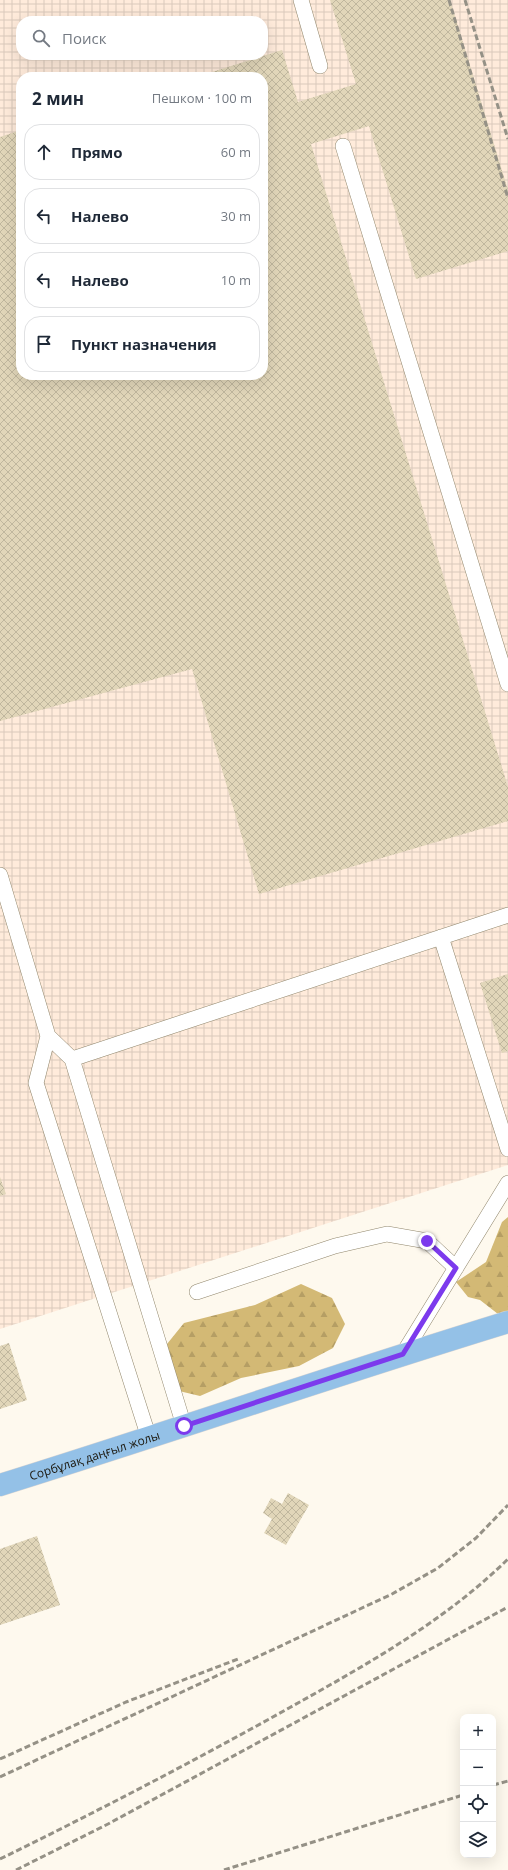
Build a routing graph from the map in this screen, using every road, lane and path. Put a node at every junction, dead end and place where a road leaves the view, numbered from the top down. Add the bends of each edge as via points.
1 (301, 0) edge
2 (320, 66) dead end
3 (343, 146) dead end
4 (508, 684) edge
5 (0, 875) edge
6 (508, 916) edge
7 (442, 938) junction
8 (48, 1036) junction
9 (72, 1059) junction
10 (508, 1148) edge
11 (508, 1183) edge
12 (456, 1268) junction
13 (197, 1292) dead end
14 (508, 1322) edge
15 (403, 1354) junction
16 (184, 1426) junction
17 (149, 1438) junction
18 (0, 1485) edge

1 - 2 lane
3 - 4 lane
5 - 8 lane
6 - 7 lane
7 - 9 lane
7 - 10 lane
8 - 9 lane
8 - 17 lane via 36,1083
9 - 16 lane
11 - 12 lane
12 - 13 lane via 427,1241 387,1234 335,1246
12 - 15 lane
14 - 15 main road, Сорбұлақ даңғыл жолы
15 - 16 main road, Сорбұлақ даңғыл жолы
16 - 17 main road, Сорбұлақ даңғыл жолы
17 - 18 main road, Сорбұлақ даңғыл жолы

